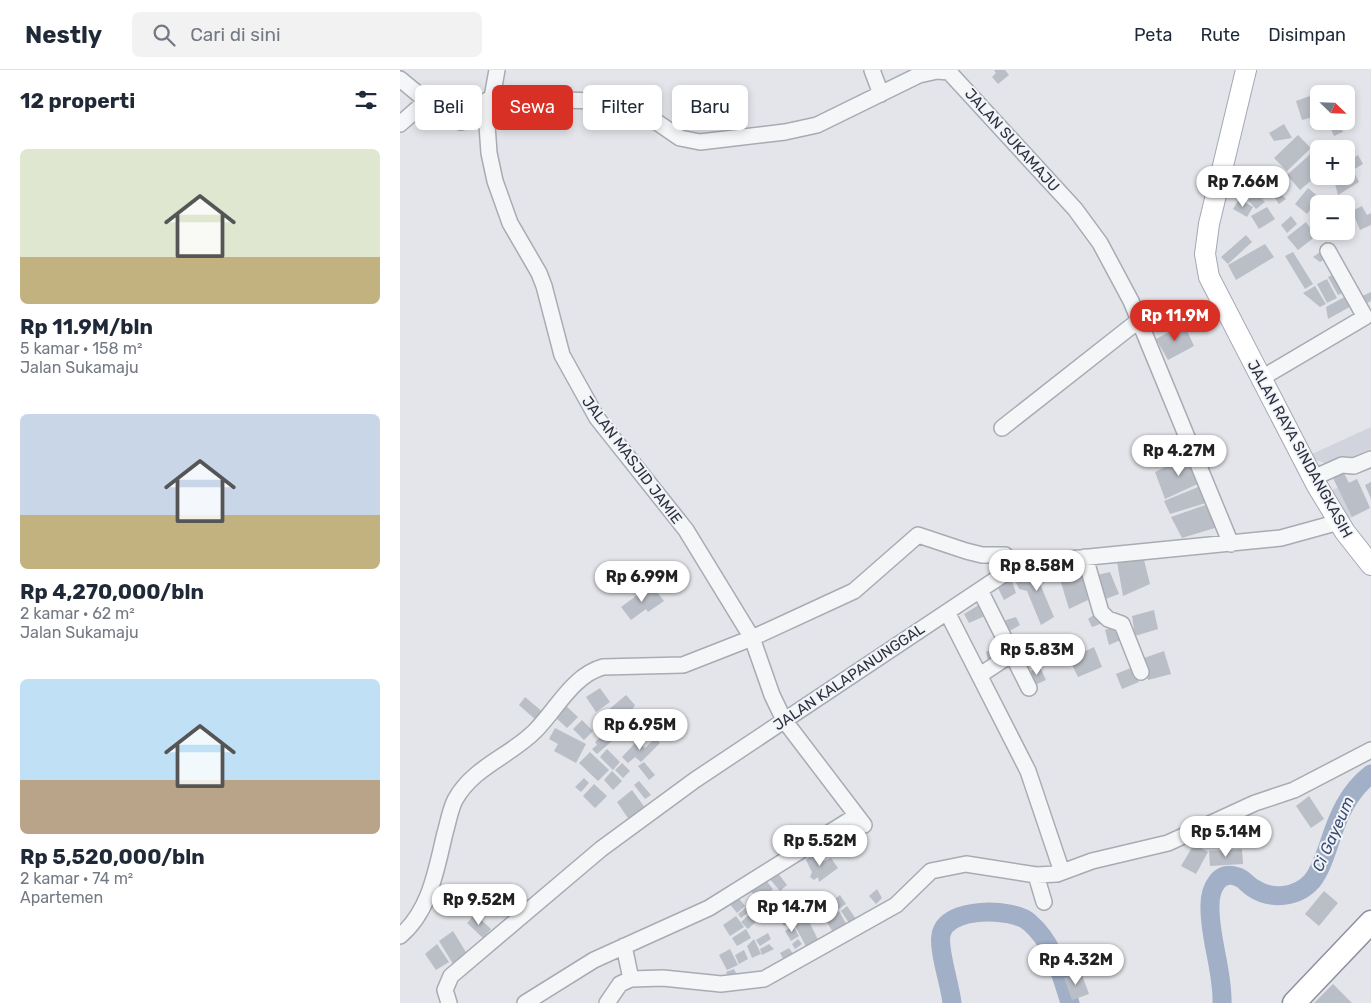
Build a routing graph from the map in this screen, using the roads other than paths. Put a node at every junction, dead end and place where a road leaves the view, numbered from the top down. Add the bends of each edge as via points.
1 (497, 70) edge
2 (872, 70) edge
3 (1246, 70) edge
4 (400, 79) edge
5 (415, 92) edge
6 (881, 94) junction
7 (490, 105) junction
8 (482, 110) edge
9 (415, 111) edge
10 (400, 124) edge
11 (1328, 252) dead end
12 (1138, 321) junction
13 (1260, 379) junction
14 (1002, 428) dead end
15 (1371, 460) edge
16 (1314, 478) junction
17 (1339, 522) junction
18 (1231, 544) junction
19 (1085, 557) junction
20 (1008, 562) junction
21 (1371, 565) edge
22 (980, 590) junction
23 (947, 612) junction
24 (752, 638) junction
25 (1012, 654) junction
26 (1141, 672) dead end
27 (980, 675) junction
28 (1029, 688) dead end
29 (784, 720) junction
30 (1371, 750) edge
31 (1062, 872) junction
32 (1036, 875) junction
33 (1044, 902) dead end
34 (1371, 922) edge
35 (400, 936) edge
36 (624, 946) junction
37 (630, 977) junction
38 (1298, 1002) edge
39 (449, 1003) edge
40 (525, 1003) edge
41 (607, 1003) edge

1 - 7 street
2 - 6 street
3 - 13 main road, JALAN RAYA SINDANGKASIH via 1209,224 1205,254 1213,289
4 - 5 street
6 - 7 street, JALAN SUKAMAJU via 817,125 700,142 680,138 624,103 541,99
6 - 12 street, JALAN SUKAMAJU via 919,75 943,70 954,75 1089,225
7 - 8 street, JALAN SUKAMAJU
7 - 24 street, JALAN MASJID JAMIE via 489,153 499,196 510,223 539,273 569,372 597,418 686,530
9 - 10 street
11 - 13 street via 1365,317
12 - 14 street
12 - 18 street, JALAN SUKAMAJU
13 - 16 main road, JALAN RAYA SINDANGKASIH
15 - 16 street via 1354,466 1342,464
16 - 17 main road, JALAN RAYA SINDANGKASIH
17 - 18 street, JALAN KALAPANUNGGAL via 1281,538
17 - 21 main road, JALAN RAYA SINDANGKASIH
18 - 19 street, JALAN KALAPANUNGGAL
19 - 20 street, JALAN KALAPANUNGGAL
19 - 26 street via 1101,612 1108,619 1122,624
20 - 22 street, JALAN KALAPANUNGGAL
20 - 24 street via 915,536 854,591
22 - 23 street, JALAN KALAPANUNGGAL
22 - 25 street
23 - 27 street
23 - 29 street, JALAN KALAPANUNGGAL
24 - 29 street, JALAN MASJID JAMIE
24 - 35 street via 683,665 603,667 587,674 534,732 490,762 466,784 454,802 427,898 415,921
25 - 27 street
25 - 28 street
27 - 31 street via 1030,776
29 - 36 street, JALAN MASJID JAMIE via 860,820 709,908
29 - 39 street, JALAN KALAPANUNGGAL via 695,780 602,849 463,965 446,985
30 - 31 street via 1294,790 1255,803 1168,843 1092,861
31 - 32 street via 1052,876
32 - 33 street
32 - 37 street via 966,864 931,871 896,905 764,979 721,984
34 - 38 highway
36 - 37 street
36 - 40 street via 594,960
37 - 41 street via 620,984

